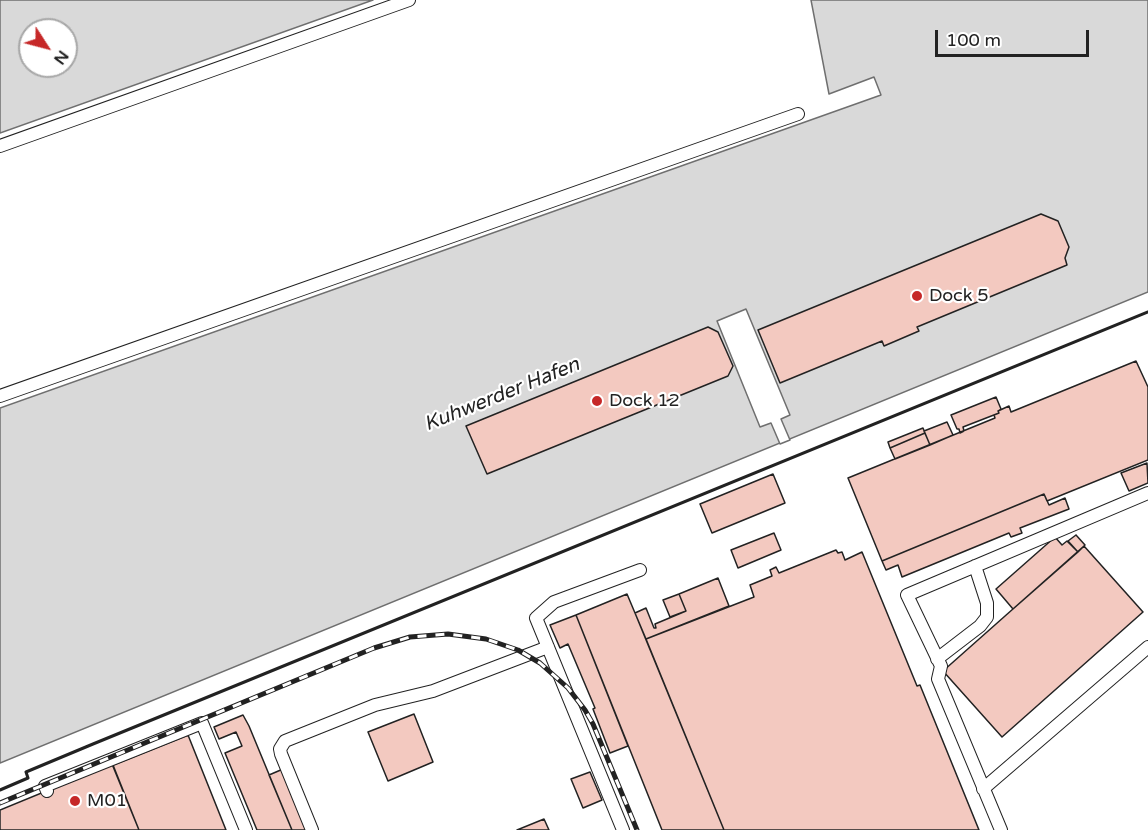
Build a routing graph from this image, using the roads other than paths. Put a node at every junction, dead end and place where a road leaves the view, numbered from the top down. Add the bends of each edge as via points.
1 (409, 0) edge
2 (798, 114) dead end
3 (0, 146) edge
4 (0, 396) edge
5 (1148, 493) edge
6 (975, 566) junction
7 (640, 570) dead end
8 (548, 647) junction
9 (1148, 647) edge
10 (937, 659) junction
11 (983, 789) junction
12 (47, 791) dead end
13 (246, 830) edge
14 (312, 830) edge
15 (623, 830) edge
16 (1001, 830) edge

1 - 3 lane
2 - 4 lane
5 - 6 lane
6 - 10 lane via 987,603 987,617
6 - 10 lane via 907,595
7 - 8 lane via 554,602 542,611 536,618
8 - 14 lane via 433,692 375,705 285,741 281,754
8 - 15 lane
9 - 11 lane
10 - 11 lane via 941,666 938,680
11 - 16 lane
12 - 13 lane via 45,786 202,723

